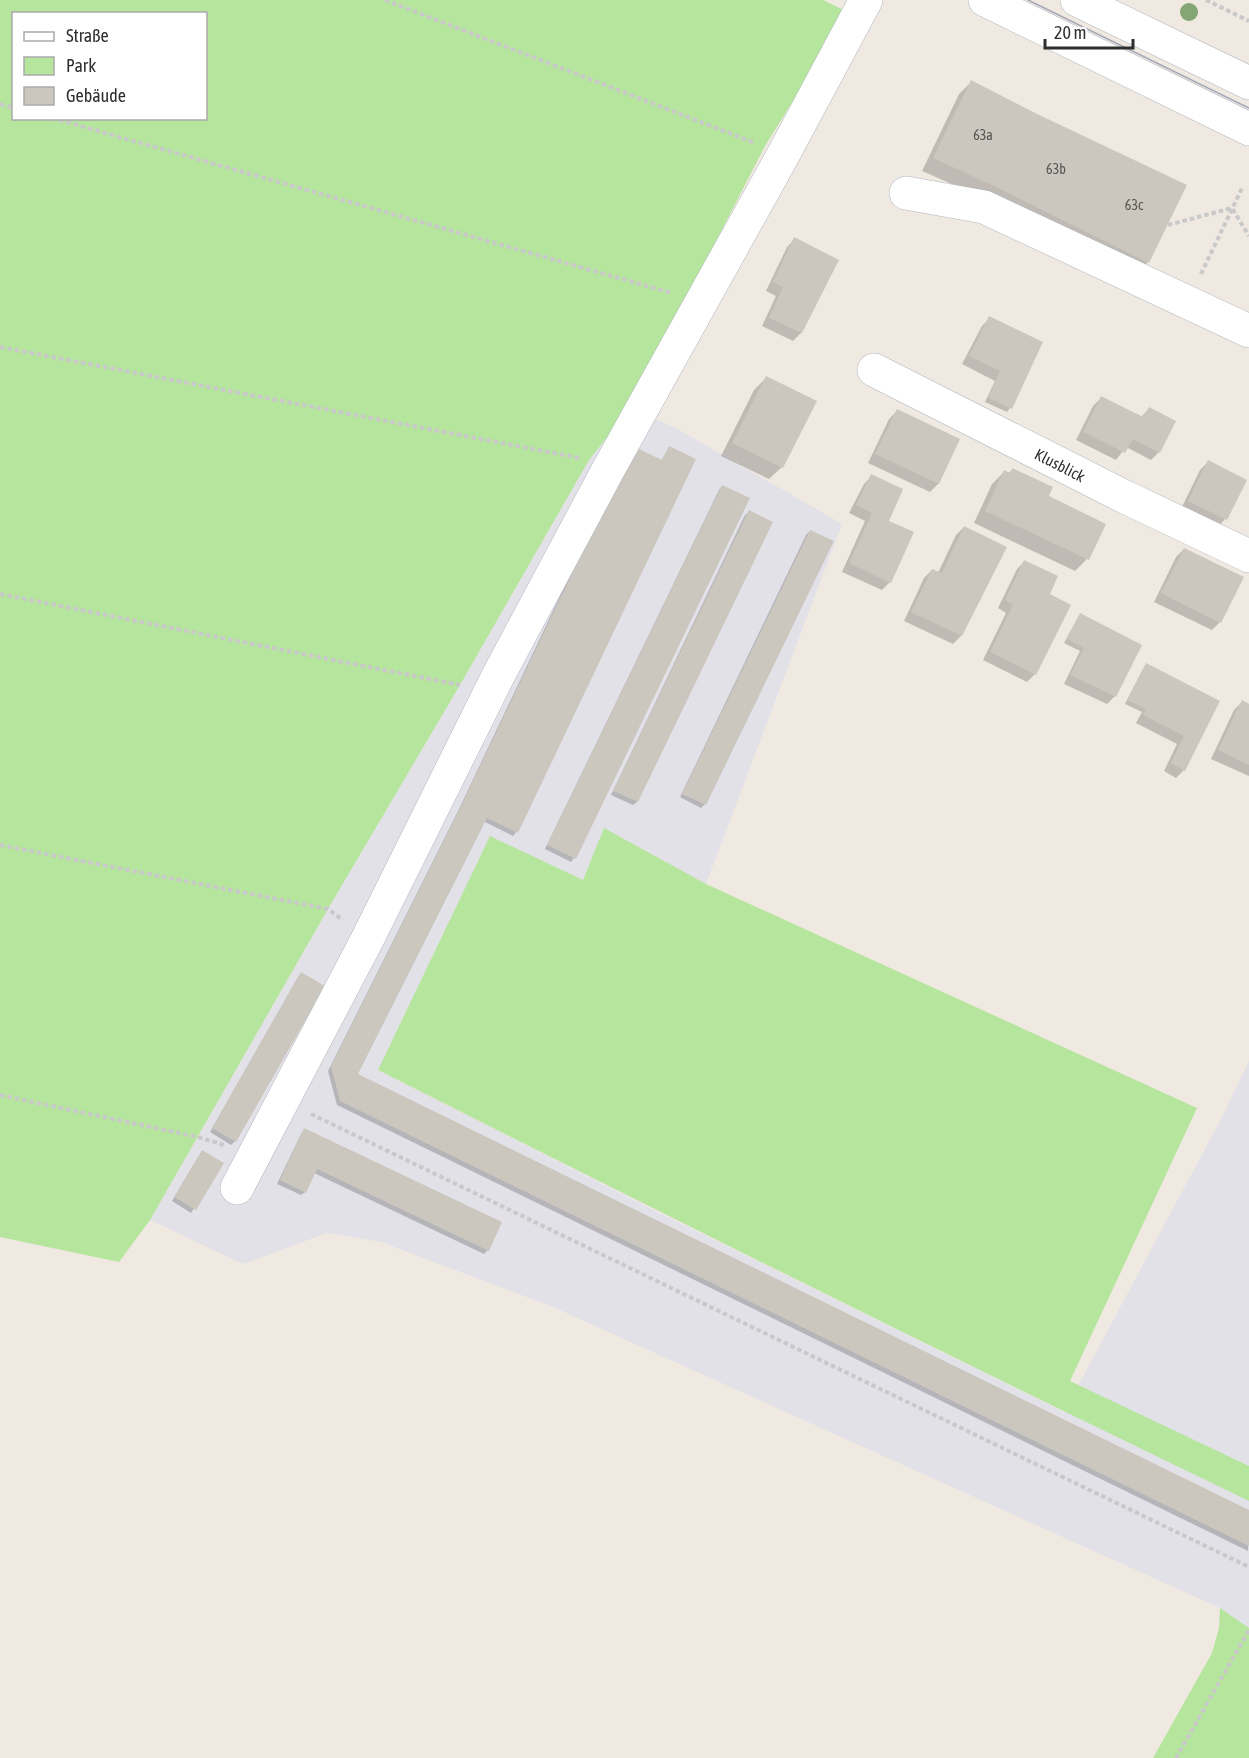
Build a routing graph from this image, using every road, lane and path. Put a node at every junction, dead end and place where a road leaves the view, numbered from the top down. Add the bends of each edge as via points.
1 (385, 0) edge
2 (866, 0) edge
3 (985, 0) edge
4 (1077, 0) edge
5 (1206, 0) edge
6 (1249, 21) edge
7 (1249, 83) edge
8 (59, 120) edge
9 (1249, 129) edge
10 (782, 157) junction
11 (1242, 188) dead end
12 (906, 193) dead end
13 (1232, 208) junction
14 (1168, 225) dead end
15 (1249, 236) edge
16 (1188, 301) junction
17 (701, 304) junction
18 (1249, 331) edge
19 (0, 347) edge
20 (874, 370) dead end
21 (608, 470) junction
22 (1249, 556) edge
23 (0, 594) edge
24 (488, 698) junction
25 (0, 845) edge
26 (368, 938) junction
27 (0, 1095) edge
28 (284, 1101) junction
29 (254, 1155) junction
30 (237, 1188) dead end
31 (1249, 1567) edge
32 (1249, 1630) edge
33 (1176, 1758) edge

1 - 10 path via 765,146
2 - 10 street
3 - 9 street
4 - 7 street
5 - 6 path
8 - 17 path
10 - 17 street
11 - 13 path
12 - 16 street via 984,207
13 - 14 path
13 - 15 path
13 - 16 path
16 - 18 street
17 - 21 street
19 - 21 path via 589,460
20 - 22 street, Klusblick
21 - 24 street
23 - 24 path via 460,685
24 - 26 street
25 - 26 path via 328,909
26 - 28 street
27 - 29 path via 198,1137
28 - 29 street
28 - 31 path
29 - 30 street
32 - 33 path

